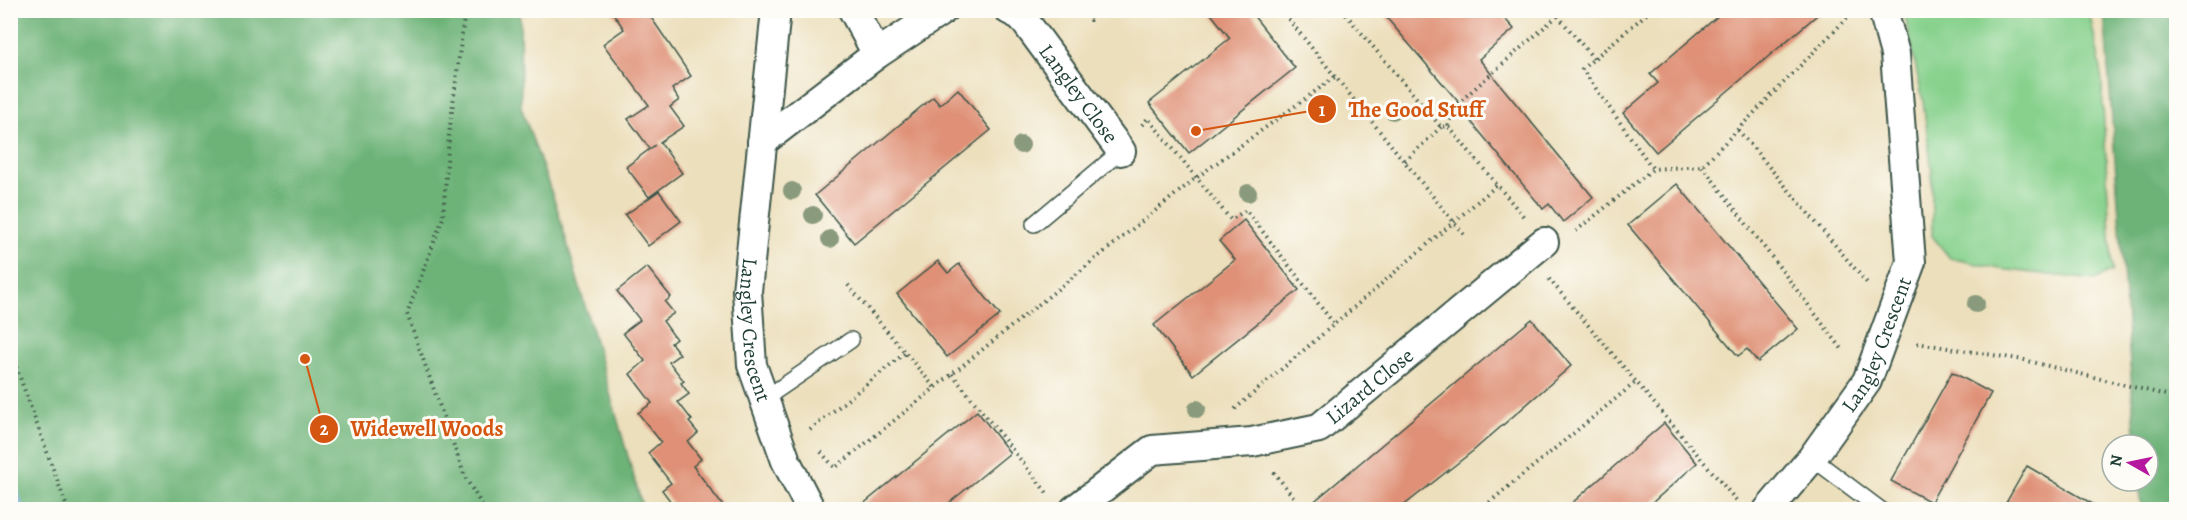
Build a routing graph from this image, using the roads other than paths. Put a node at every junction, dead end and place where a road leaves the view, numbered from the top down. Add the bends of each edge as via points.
1 (776, 10) edge
2 (853, 10) edge
3 (943, 10) edge
4 (1009, 10) edge
5 (1883, 10) edge
6 (877, 54) junction
7 (762, 142) junction
8 (1121, 151) joint
9 (1034, 224) dead end
10 (1537, 248) road end
11 (851, 340) dead end
12 (764, 399) junction
13 (1812, 458) junction
14 (1063, 505) edge
15 (811, 510) edge
16 (1768, 510) edge
17 (1881, 510) edge

1 - 7 street, Langley Crescent
2 - 6 street
3 - 6 street
4 - 8 street, Langley Close via 1021,16
5 - 13 street, Langley Crescent via 1895,54 1911,262 1867,381
6 - 7 street
7 - 12 street, Langley Crescent via 747,291 752,365
8 - 9 lane
10 - 14 street, Lizard Close via 1319,428 1252,442 1152,450
11 - 12 lane
12 - 15 street, Langley Crescent via 786,461
13 - 16 street, Langley Crescent
13 - 17 lane

